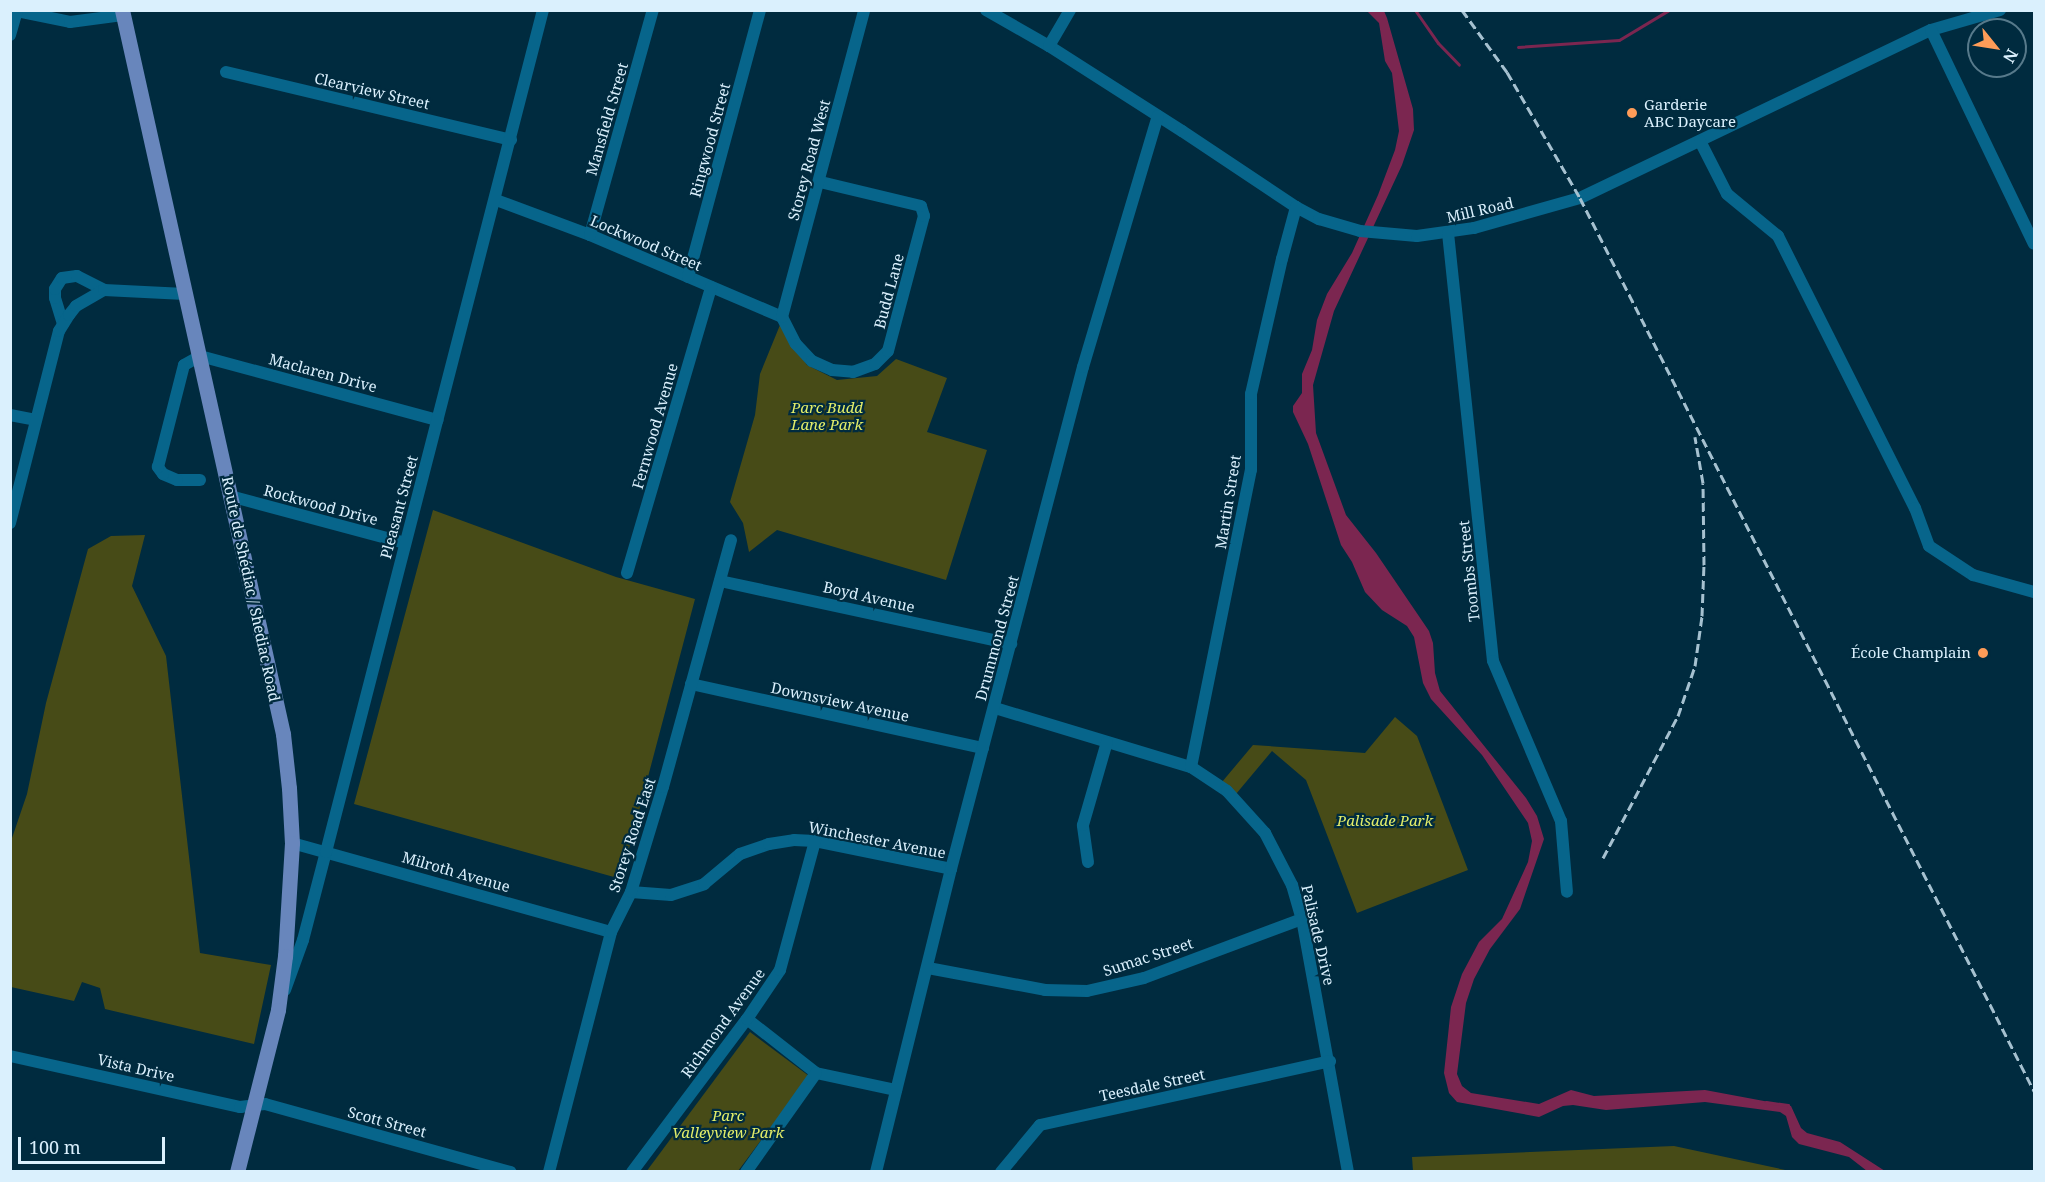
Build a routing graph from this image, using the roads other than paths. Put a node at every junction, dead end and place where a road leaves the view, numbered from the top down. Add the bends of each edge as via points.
1 (543, 10) edge
2 (653, 10) edge
3 (760, 10) edge
4 (864, 10) edge
5 (986, 10) edge
6 (1070, 10) edge
7 (2000, 10) edge
8 (122, 13) edge
9 (1931, 30) junction
10 (10, 35) edge
11 (1048, 46) junction
12 (226, 72) dead end
13 (1158, 116) junction
14 (511, 140) junction
15 (1700, 141) junction
16 (820, 182) junction
17 (496, 200) junction
18 (1296, 207) junction
19 (1448, 233) junction
20 (590, 235) junction
21 (2034, 244) edge
22 (688, 277) junction
23 (711, 287) junction
24 (104, 290) junction
25 (185, 294) junction
26 (782, 317) junction
27 (63, 324) junction
28 (200, 356) junction
29 (10, 415) edge
30 (36, 420) junction
31 (438, 420) junction
32 (200, 480) dead end
33 (230, 496) junction
34 (10, 523) edge
35 (731, 540) dead end
36 (405, 543) junction
37 (627, 573) dead end
38 (720, 581) junction
39 (2034, 592) edge
40 (1011, 644) junction
41 (691, 684) junction
42 (994, 708) junction
43 (1107, 741) junction
44 (983, 748) junction
45 (1191, 767) junction
46 (815, 841) junction
47 (292, 843) junction
48 (326, 852) junction
49 (1088, 862) dead end
50 (951, 869) junction
51 (632, 892) junction
52 (1567, 892) dead end
53 (1302, 919) junction
54 (612, 932) junction
55 (928, 968) junction
56 (278, 1010) junction
57 (747, 1019) junction
58 (10, 1056) edge
59 (1330, 1061) junction
60 (816, 1073) junction
61 (896, 1090) junction
62 (254, 1106) junction
63 (237, 1172) edge
64 (511, 1172) edge
65 (549, 1172) edge
66 (632, 1172) edge
67 (747, 1172) edge
68 (876, 1172) edge
69 (1001, 1172) edge
70 (1348, 1172) edge

1 - 14 street, Pleasant Street
2 - 20 street, Mansfield Street
3 - 22 street, Ringwood Street
4 - 16 street, Storey Road West
5 - 11 street, Mill Road
6 - 11 street
7 - 9 street, Mill Road
8 - 10 street via 70,22 17,10
8 - 25 main road, Route de Shédiac / Shediac Road
9 - 15 street, Mill Road
9 - 21 street
11 - 13 street, Mill Road
12 - 14 street, Clearview Street
13 - 18 street, Mill Road
13 - 40 street, Drummond Street via 1083,367
14 - 17 street, Pleasant Street
15 - 19 street, Mill Road via 1560,205
15 - 39 street via 1727,194 1778,236 1915,508 1929,546 1973,575
16 - 26 street, Storey Road West
16 - 26 street, Budd Lane via 921,206 924,216 888,351 875,364 853,372 832,370 812,362 796,344
17 - 20 street, Lockwood Street
17 - 31 street, Pleasant Street
18 - 19 street, Mill Road via 1335,224 1387,235
18 - 45 street, Martin Street via 1251,394 1251,470
19 - 52 street, Toombs Street via 1493,661 1561,820
20 - 22 street, Lockwood Street
22 - 23 street, Lockwood Street
23 - 26 street, Lockwood Street
23 - 37 street, Fernwood Avenue
24 - 25 street
24 - 27 street via 76,306
24 - 27 street via 78,276 62,278 55,298
25 - 28 main road, Route de Shédiac / Shediac Road
27 - 30 street
28 - 31 street, Maclaren Drive
28 - 32 street via 184,365 158,467 177,480
28 - 33 main road, Route de Shédiac / Shediac Road
29 - 30 street
30 - 34 street
31 - 36 street, Pleasant Street
33 - 36 street, Rockwood Drive
33 - 47 main road, Route de Shédiac / Shediac Road via 283,734
35 - 38 street, Storey Road East
36 - 48 street, Pleasant Street
38 - 40 street, Boyd Avenue
38 - 41 street, Storey Road East
40 - 42 street, Drummond Street
41 - 44 street, Downsview Avenue
41 - 51 street, Storey Road East
42 - 43 street, Palisade Drive
42 - 44 street, Drummond Street
43 - 45 street, Palisade Drive
43 - 49 street via 1083,825
44 - 50 street, Drummond Street
45 - 53 street, Palisade Drive via 1227,791 1265,833 1292,885
46 - 50 street, Winchester Avenue
46 - 51 street, Winchester Avenue via 770,844 740,854 704,884 671,895
46 - 57 street, Richmond Avenue via 780,970
47 - 48 street, Milroth Avenue
47 - 56 main road, Route de Shédiac / Shediac Road via 290,910
48 - 54 street, Milroth Avenue
48 - 56 street, Pleasant Street via 303,940
50 - 55 street, Drummond Street
51 - 54 street, Storey Road East
53 - 55 street, Sumac Street via 1144,978 1087,991 1045,990
53 - 59 street, Palisade Drive
54 - 65 street, Storey Road East
55 - 61 street, Drummond Street
56 - 62 main road, Route de Shédiac / Shediac Road
57 - 60 street
57 - 66 street, Richmond Avenue
58 - 62 street, Vista Drive via 240,1107
59 - 69 street, Teesdale Street via 1040,1125
59 - 70 street, Palisade Drive
60 - 61 street
60 - 67 street
61 - 68 street, Drummond Street
62 - 63 main road, Route de Shédiac / Shediac Road
62 - 64 street, Scott Street via 265,1104

